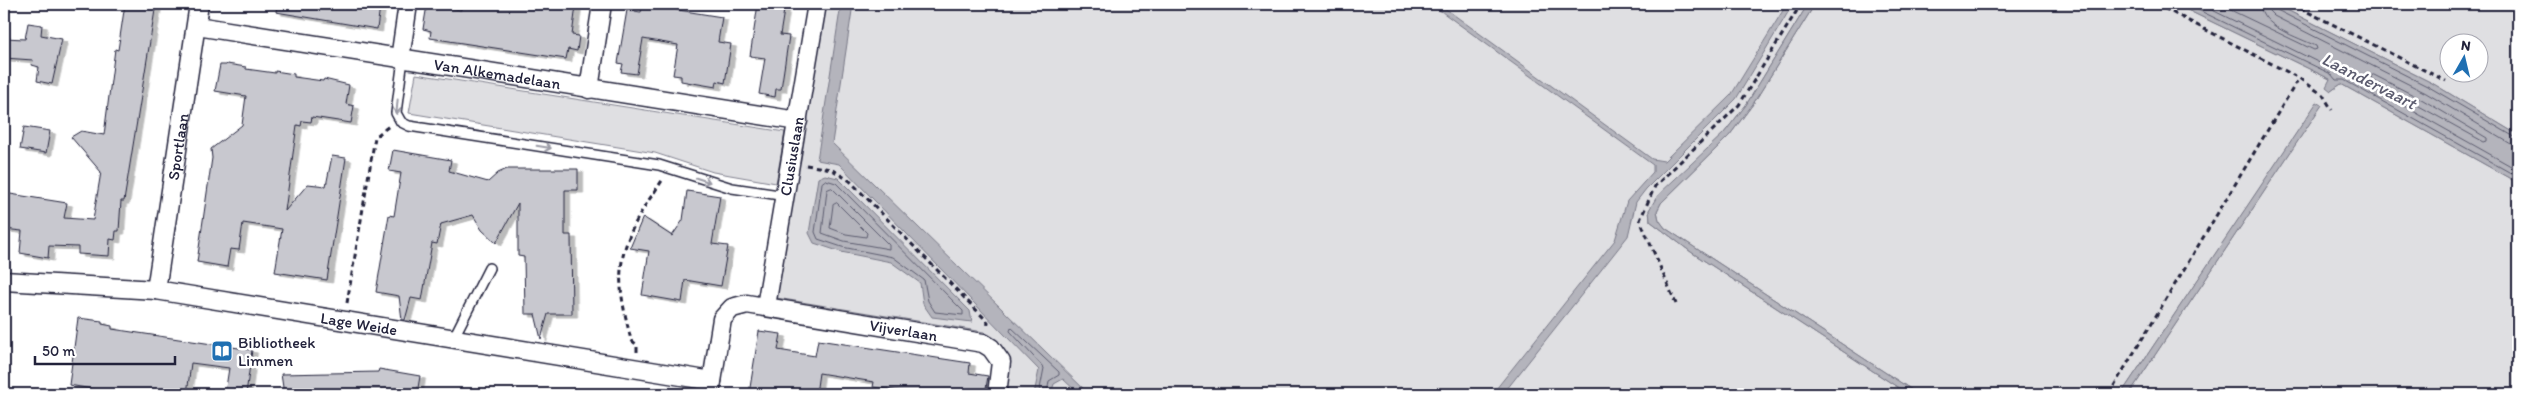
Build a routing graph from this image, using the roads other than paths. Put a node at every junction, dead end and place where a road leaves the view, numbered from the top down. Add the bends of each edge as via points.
1 (199, 4) edge
2 (408, 4) edge
3 (602, 4) edge
4 (817, 4) edge
5 (197, 26) junction
6 (402, 59) junction
7 (589, 90) junction
8 (798, 121) junction
9 (786, 196) junction
10 (489, 268) dead end
11 (4, 281) edge
12 (156, 290) junction
13 (766, 306) junction
14 (454, 339) junction
15 (711, 388) edge
16 (997, 394) edge

1 - 5 street, Sportlaan
2 - 6 street
3 - 7 street
4 - 8 street, Clusiuslaan
5 - 6 street, Van Alkemadelaan
5 - 12 street, Sportlaan
6 - 7 street, Van Alkemadelaan
6 -> 9 lane via 396,113 398,119 408,126 670,168 732,188
7 - 8 street, Van Alkemadelaan
8 - 9 street, Clusiuslaan
9 - 13 street, Clusiuslaan
10 - 14 lane
11 - 12 street, Lage Weide
12 - 14 street, Lage Weide
13 - 15 street, Vijverlaan via 747,304 726,313 722,319
13 - 16 street, Vijverlaan via 983,343 991,348 1000,362
14 - 15 street, Lage Weide via 638,369

